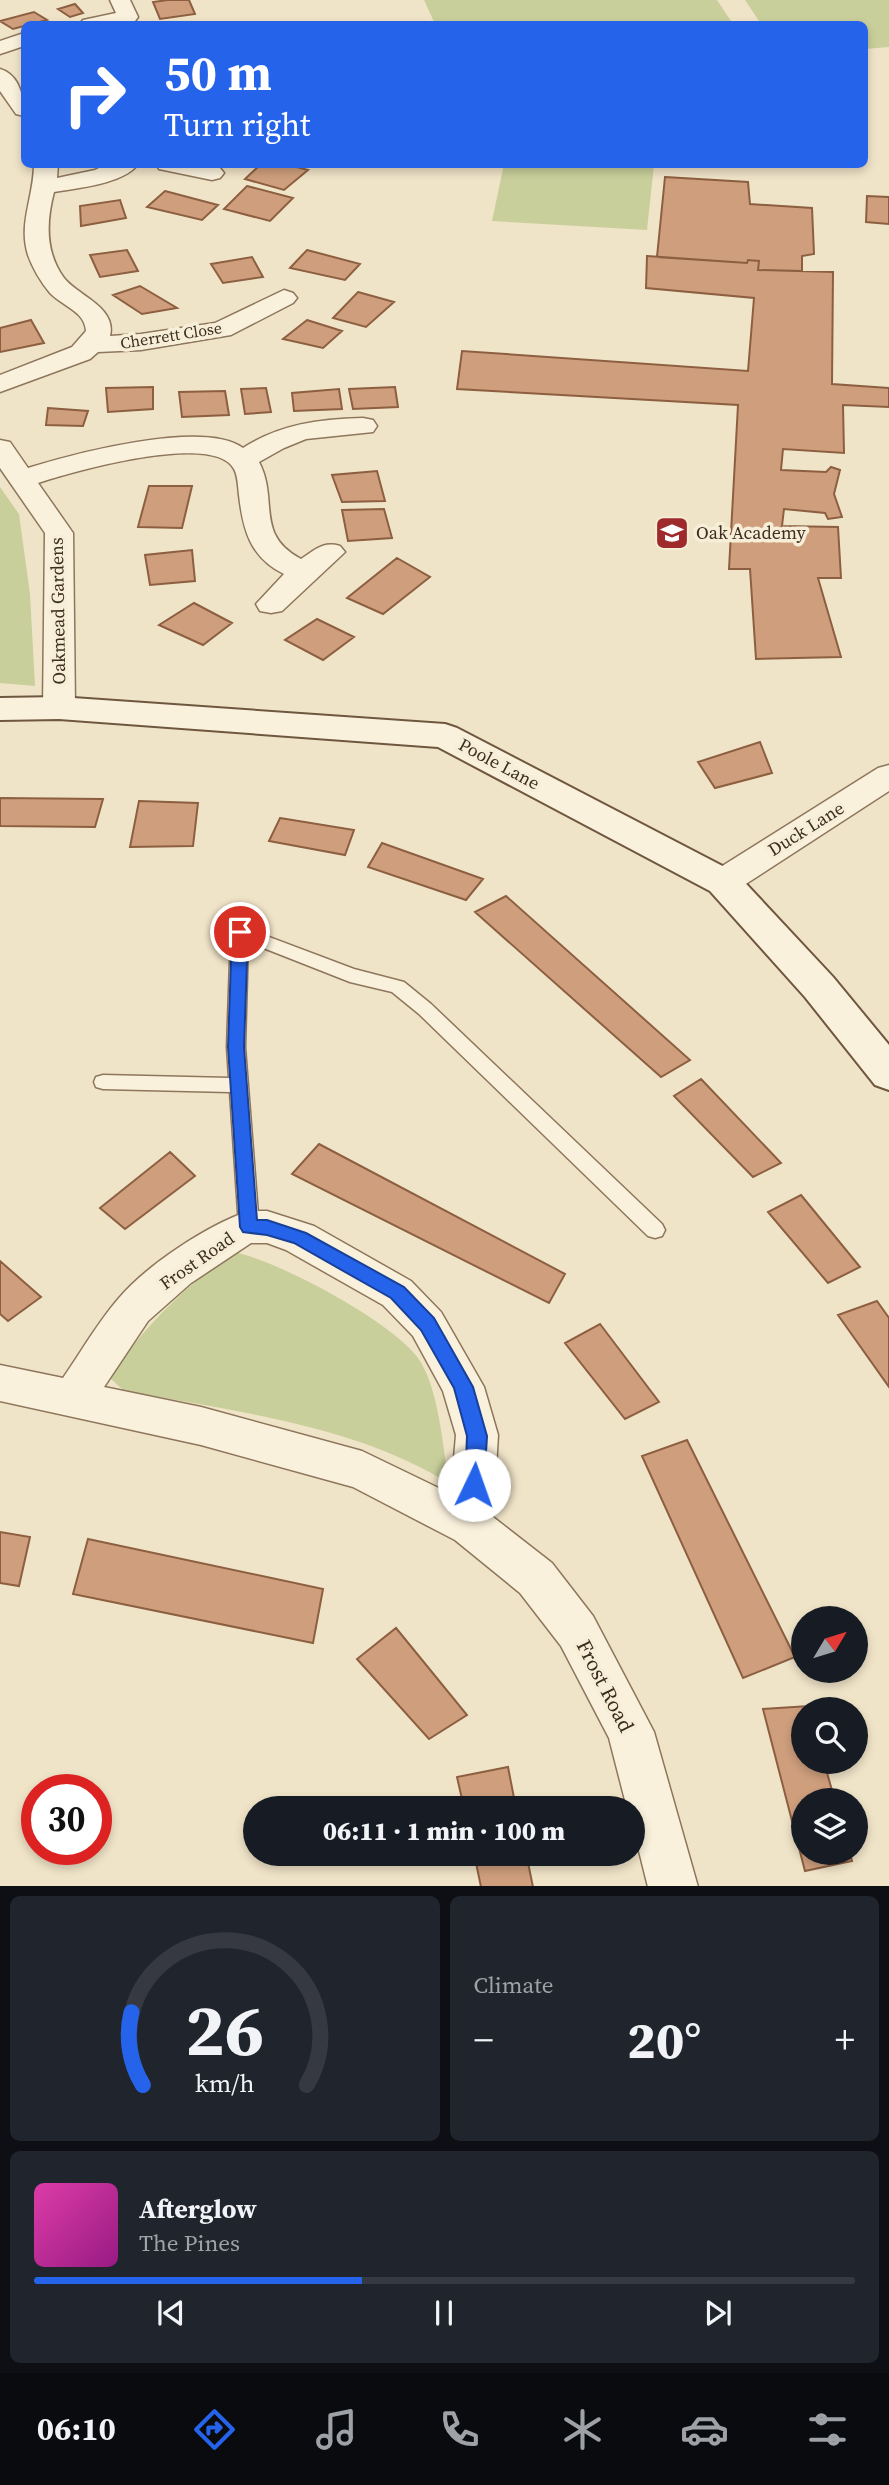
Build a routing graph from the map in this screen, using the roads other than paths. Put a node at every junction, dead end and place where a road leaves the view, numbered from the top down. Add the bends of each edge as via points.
1 (127, 14) edge
2 (101, 21) edge
3 (21, 39) edge
4 (0, 48) edge
5 (0, 76) edge
6 (21, 105) edge
7 (119, 168) edge
8 (187, 168) edge
9 (212, 173) dead end
10 (46, 176) edge
11 (284, 298) dead end
12 (92, 344) junction
13 (0, 384) edge
14 (363, 426) dead end
15 (0, 449) edge
16 (244, 460) junction
17 (22, 479) junction
18 (330, 552) dead end
19 (303, 572) junction
20 (271, 604) dead end
21 (59, 708) junction
22 (0, 709) edge
23 (889, 776) edge
24 (723, 882) junction
25 (889, 1074) edge
26 (103, 1082) dead end
27 (239, 1085) junction
28 (249, 1227) junction
29 (655, 1230) dead end
30 (0, 1383) edge
31 (72, 1399) junction
32 (471, 1526) junction
33 (673, 1886) edge

1 - 2 street
3 - 4 street
5 - 6 street
7 - 10 street via 102,176
8 - 9 street
10 - 12 street via 37,217 40,250 54,282 98,323
11 - 12 street, Cherrett Close via 222,330
12 - 13 street via 68,359
14 - 16 street via 303,429
15 - 17 street, Oakmead Gardens
16 - 17 street via 213,447 177,446 108,454
16 - 19 street via 261,542 281,562
17 - 21 street, Oakmead Gardens via 59,533
18 - 19 street
19 - 20 street
21 - 22 street, Poole Lane
21 - 24 street, Poole Lane via 445,736
23 - 24 street, Duck Lane
24 - 25 street, Poole Lane via 819,987
26 - 27 lane
27 - 28 lane
27 - 29 lane via 240,932 353,976 398,987
28 - 31 street, Frost Road via 214,1244 134,1309
28 - 32 street, Frost Road via 267,1227 300,1238 397,1293 427,1324 463,1387 477,1436
30 - 31 street, Frost Road
31 - 32 street, Frost Road via 201,1426 362,1470
32 - 33 street, Frost Road via 536,1578 577,1631 631,1732

